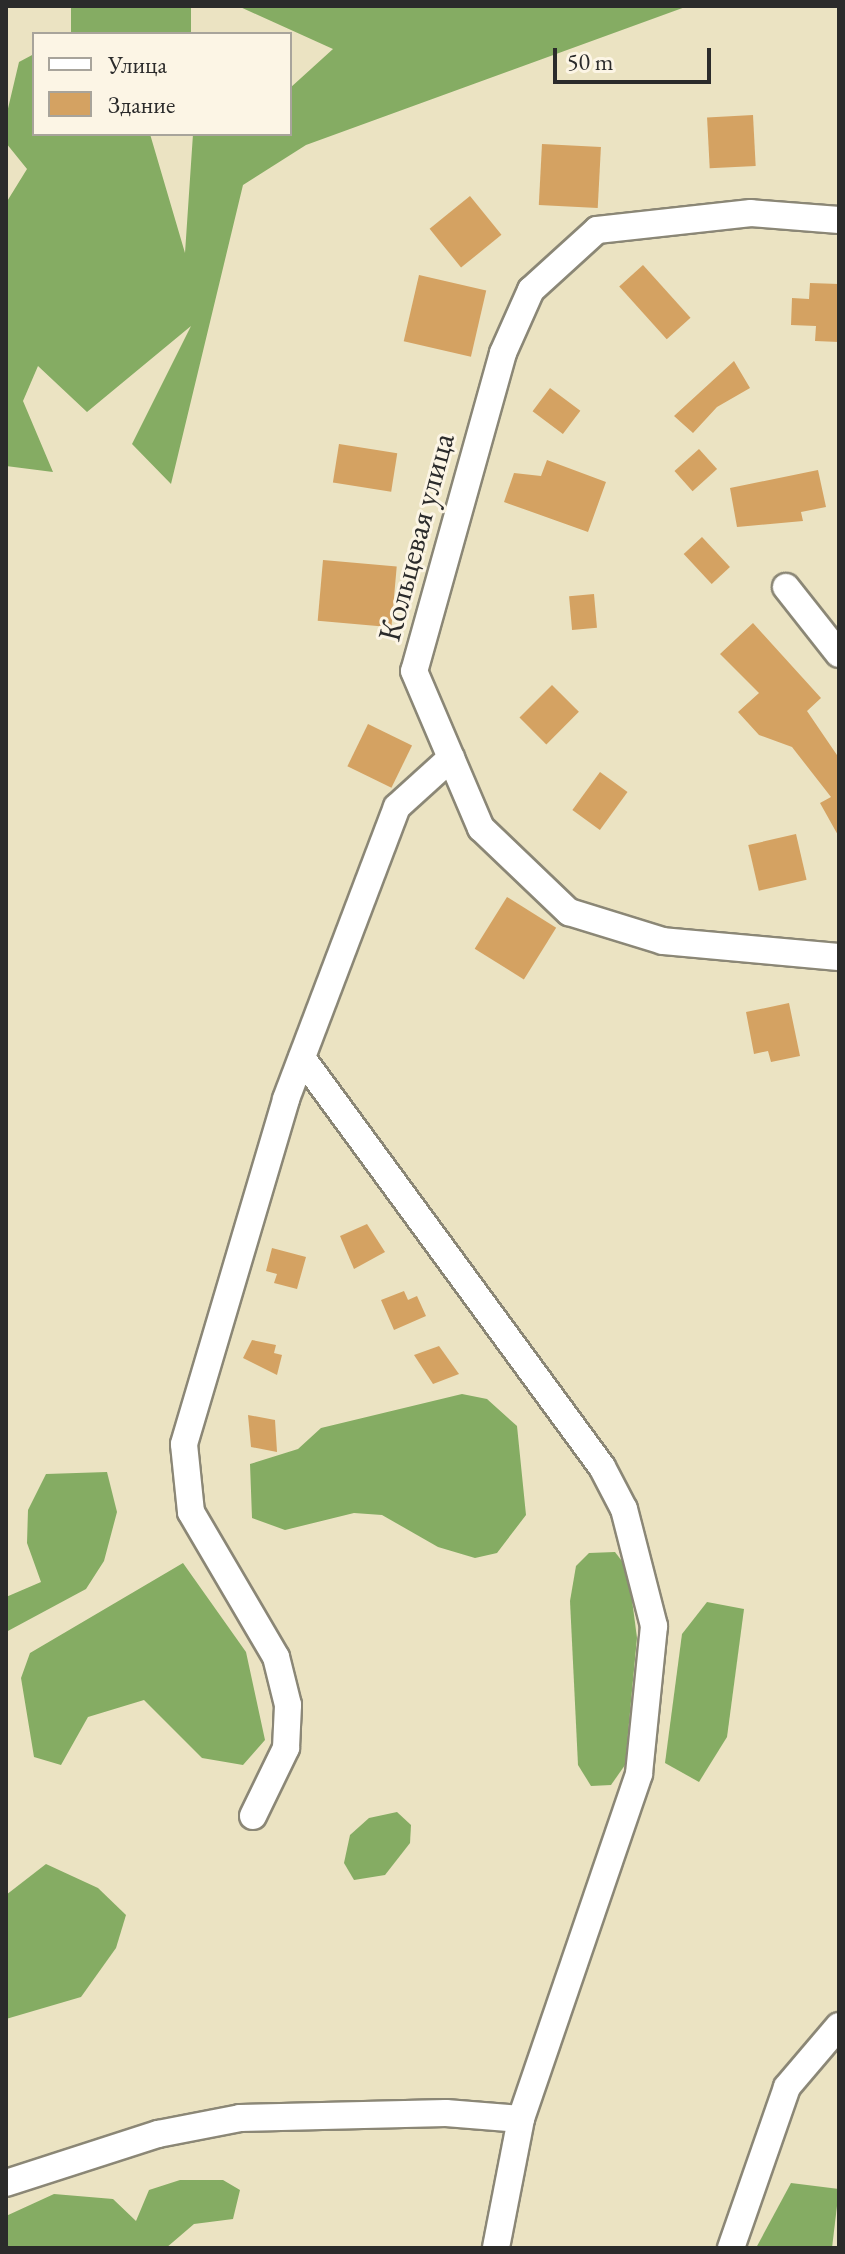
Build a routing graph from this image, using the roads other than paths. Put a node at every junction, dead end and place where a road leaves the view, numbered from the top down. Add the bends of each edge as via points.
1 (839, 220) edge
2 (786, 587) dead end
3 (839, 654) edge
4 (451, 758) junction
5 (839, 957) edge
6 (302, 1058) junction
7 (253, 1816) dead end
8 (839, 2026) edge
9 (521, 2119) junction
10 (6, 2183) edge
11 (496, 2248) edge
12 (731, 2248) edge

1 - 4 street, Кольцевая улица via 751,213 597,230 531,290 503,353 414,671
2 - 3 street
4 - 5 street, Кольцевая улица via 481,828 569,912 663,941
4 - 6 street via 397,807
6 - 7 street via 184,1444 191,1512 276,1657 288,1705 286,1748
6 - 9 street via 602,1467 644,1570 654,1674 639,1774
8 - 12 street via 787,2087
9 - 10 street via 446,2113 240,2118 158,2134
9 - 11 street

